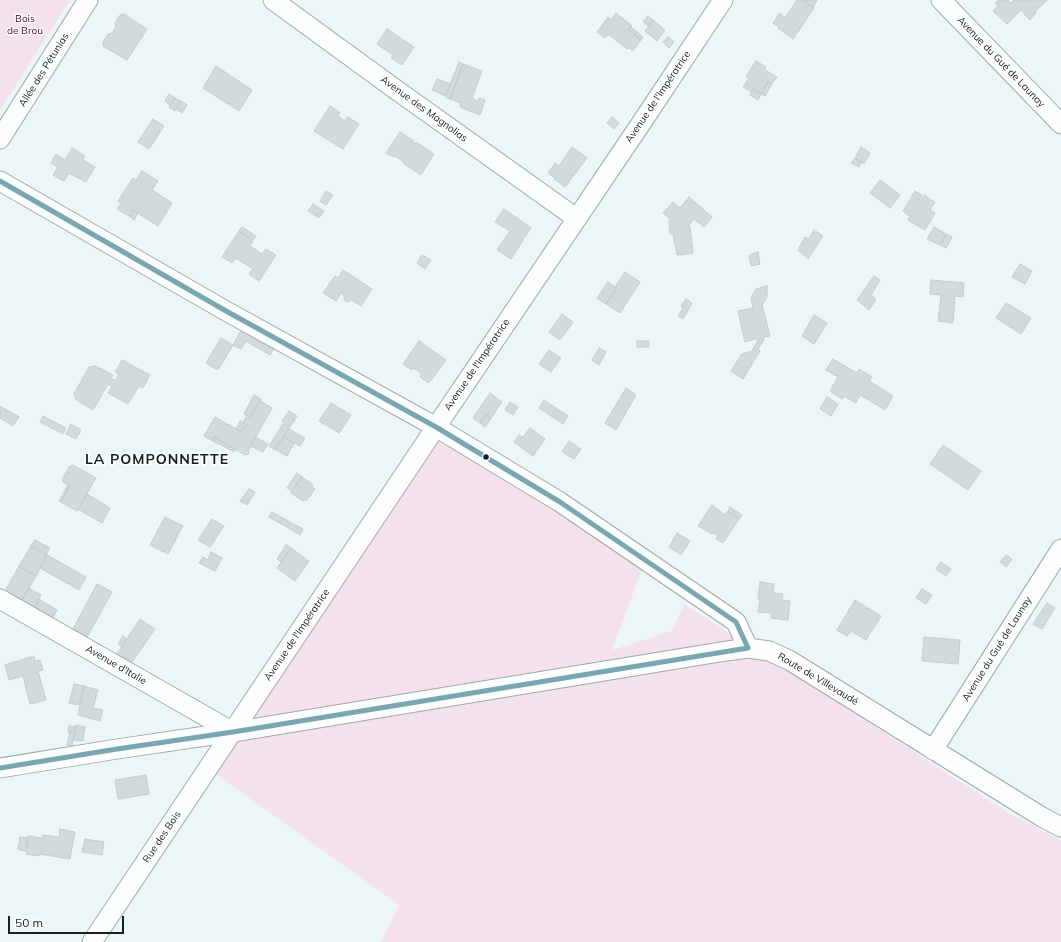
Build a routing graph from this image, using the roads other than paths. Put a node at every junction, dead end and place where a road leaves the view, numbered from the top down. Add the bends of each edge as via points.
1 (88, 0) edge
2 (273, 0) edge
3 (723, 0) edge
4 (941, 0) edge
5 (1061, 124) edge
6 (0, 139) edge
7 (0, 182) edge
8 (576, 218) junction
9 (436, 427) junction
10 (1061, 549) edge
11 (0, 599) edge
12 (748, 648) junction
13 (233, 732) junction
14 (933, 750) junction
15 (0, 768) edge
16 (1061, 827) edge
17 (92, 942) edge

1 - 6 street, Allée des Pétunias
2 - 8 street, Avenue des Magnolias
3 - 8 street, Avenue de l'Impératrice
4 - 5 street, Avenue du Gué de Launay
7 - 9 street
8 - 9 street, Avenue de l'Impératrice
9 - 12 street via 560,502 736,622
9 - 13 street, Avenue de l'Impératrice
10 - 14 street, Avenue du Gué de Launay
11 - 13 street, Avenue d'Italie
12 - 13 street, Route de Villevaudé
12 - 14 street, Route de Villevaudé via 769,650 789,660
13 - 15 street, Route de Villevaudé
13 - 17 street, Rue des Bois
14 - 16 street, Route de Villevaudé

